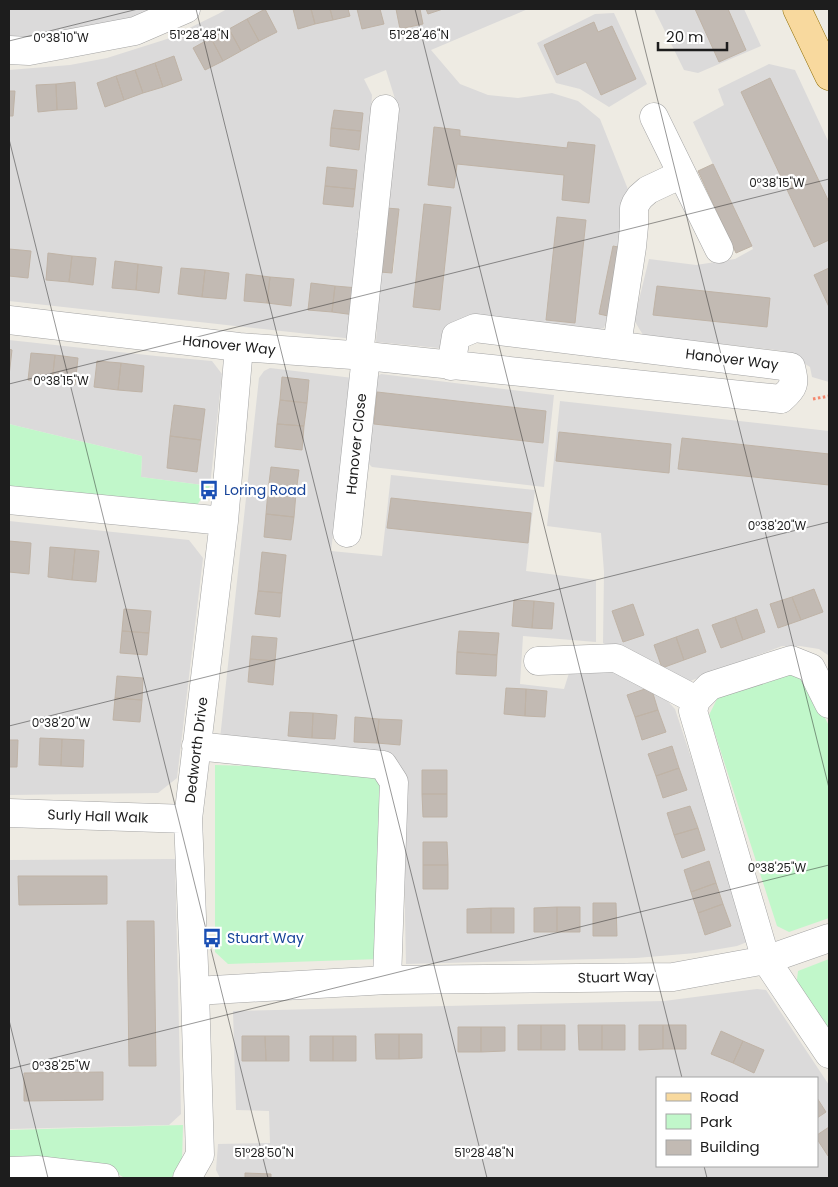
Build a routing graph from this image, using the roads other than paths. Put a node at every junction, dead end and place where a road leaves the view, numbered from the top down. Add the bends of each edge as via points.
1 (186, 9) edge
2 (797, 9) edge
3 (9, 50) edge
4 (829, 76) edge
5 (385, 109) dead end
6 (654, 117) dead end
7 (682, 174) junction
8 (719, 249) dead end
9 (9, 320) edge
10 (617, 345) junction
11 (239, 347) junction
12 (362, 356) junction
13 (451, 366) junction
14 (9, 500) edge
15 (224, 521) junction
16 (346, 533) dead end
17 (538, 661) dead end
18 (696, 700) junction
19 (829, 704) edge
20 (196, 746) junction
21 (9, 813) edge
22 (188, 819) junction
23 (829, 938) edge
24 (766, 960) junction
25 (387, 980) junction
26 (195, 991) junction
27 (829, 1054) edge
28 (193, 1167) edge
29 (9, 1171) edge
30 (37, 1174) edge
31 (105, 1178) edge

1 - 3 street via 135,31 29,51
2 - 4 main road
5 - 12 street, Hanover Close
6 - 7 street
7 - 8 street
7 - 10 street via 648,190 634,208 632,247
9 - 11 street, Hanover Way
10 - 13 street, Hanover Way via 475,328 456,336
10 - 13 street, Hanover Way via 791,366 792,389 781,399
11 - 12 street, Hanover Way
11 - 15 street, Dedworth Drive
12 - 13 street, Hanover Way
12 - 16 street, Hanover Close
14 - 15 street
15 - 20 street, Dedworth Drive
17 - 18 street via 616,658
18 - 19 street via 710,686 791,660 811,668
18 - 24 street via 693,711
20 - 22 street, Dedworth Drive
20 - 25 street via 383,765 394,782
21 - 22 street, Surly Hall Walk
22 - 26 street, Dedworth Drive
23 - 24 street, Stuart Way
24 - 25 street, Stuart Way via 673,976
24 - 27 street
25 - 26 street, Stuart Way
26 - 28 street, Dedworth Drive
29 - 30 street
30 - 31 street

